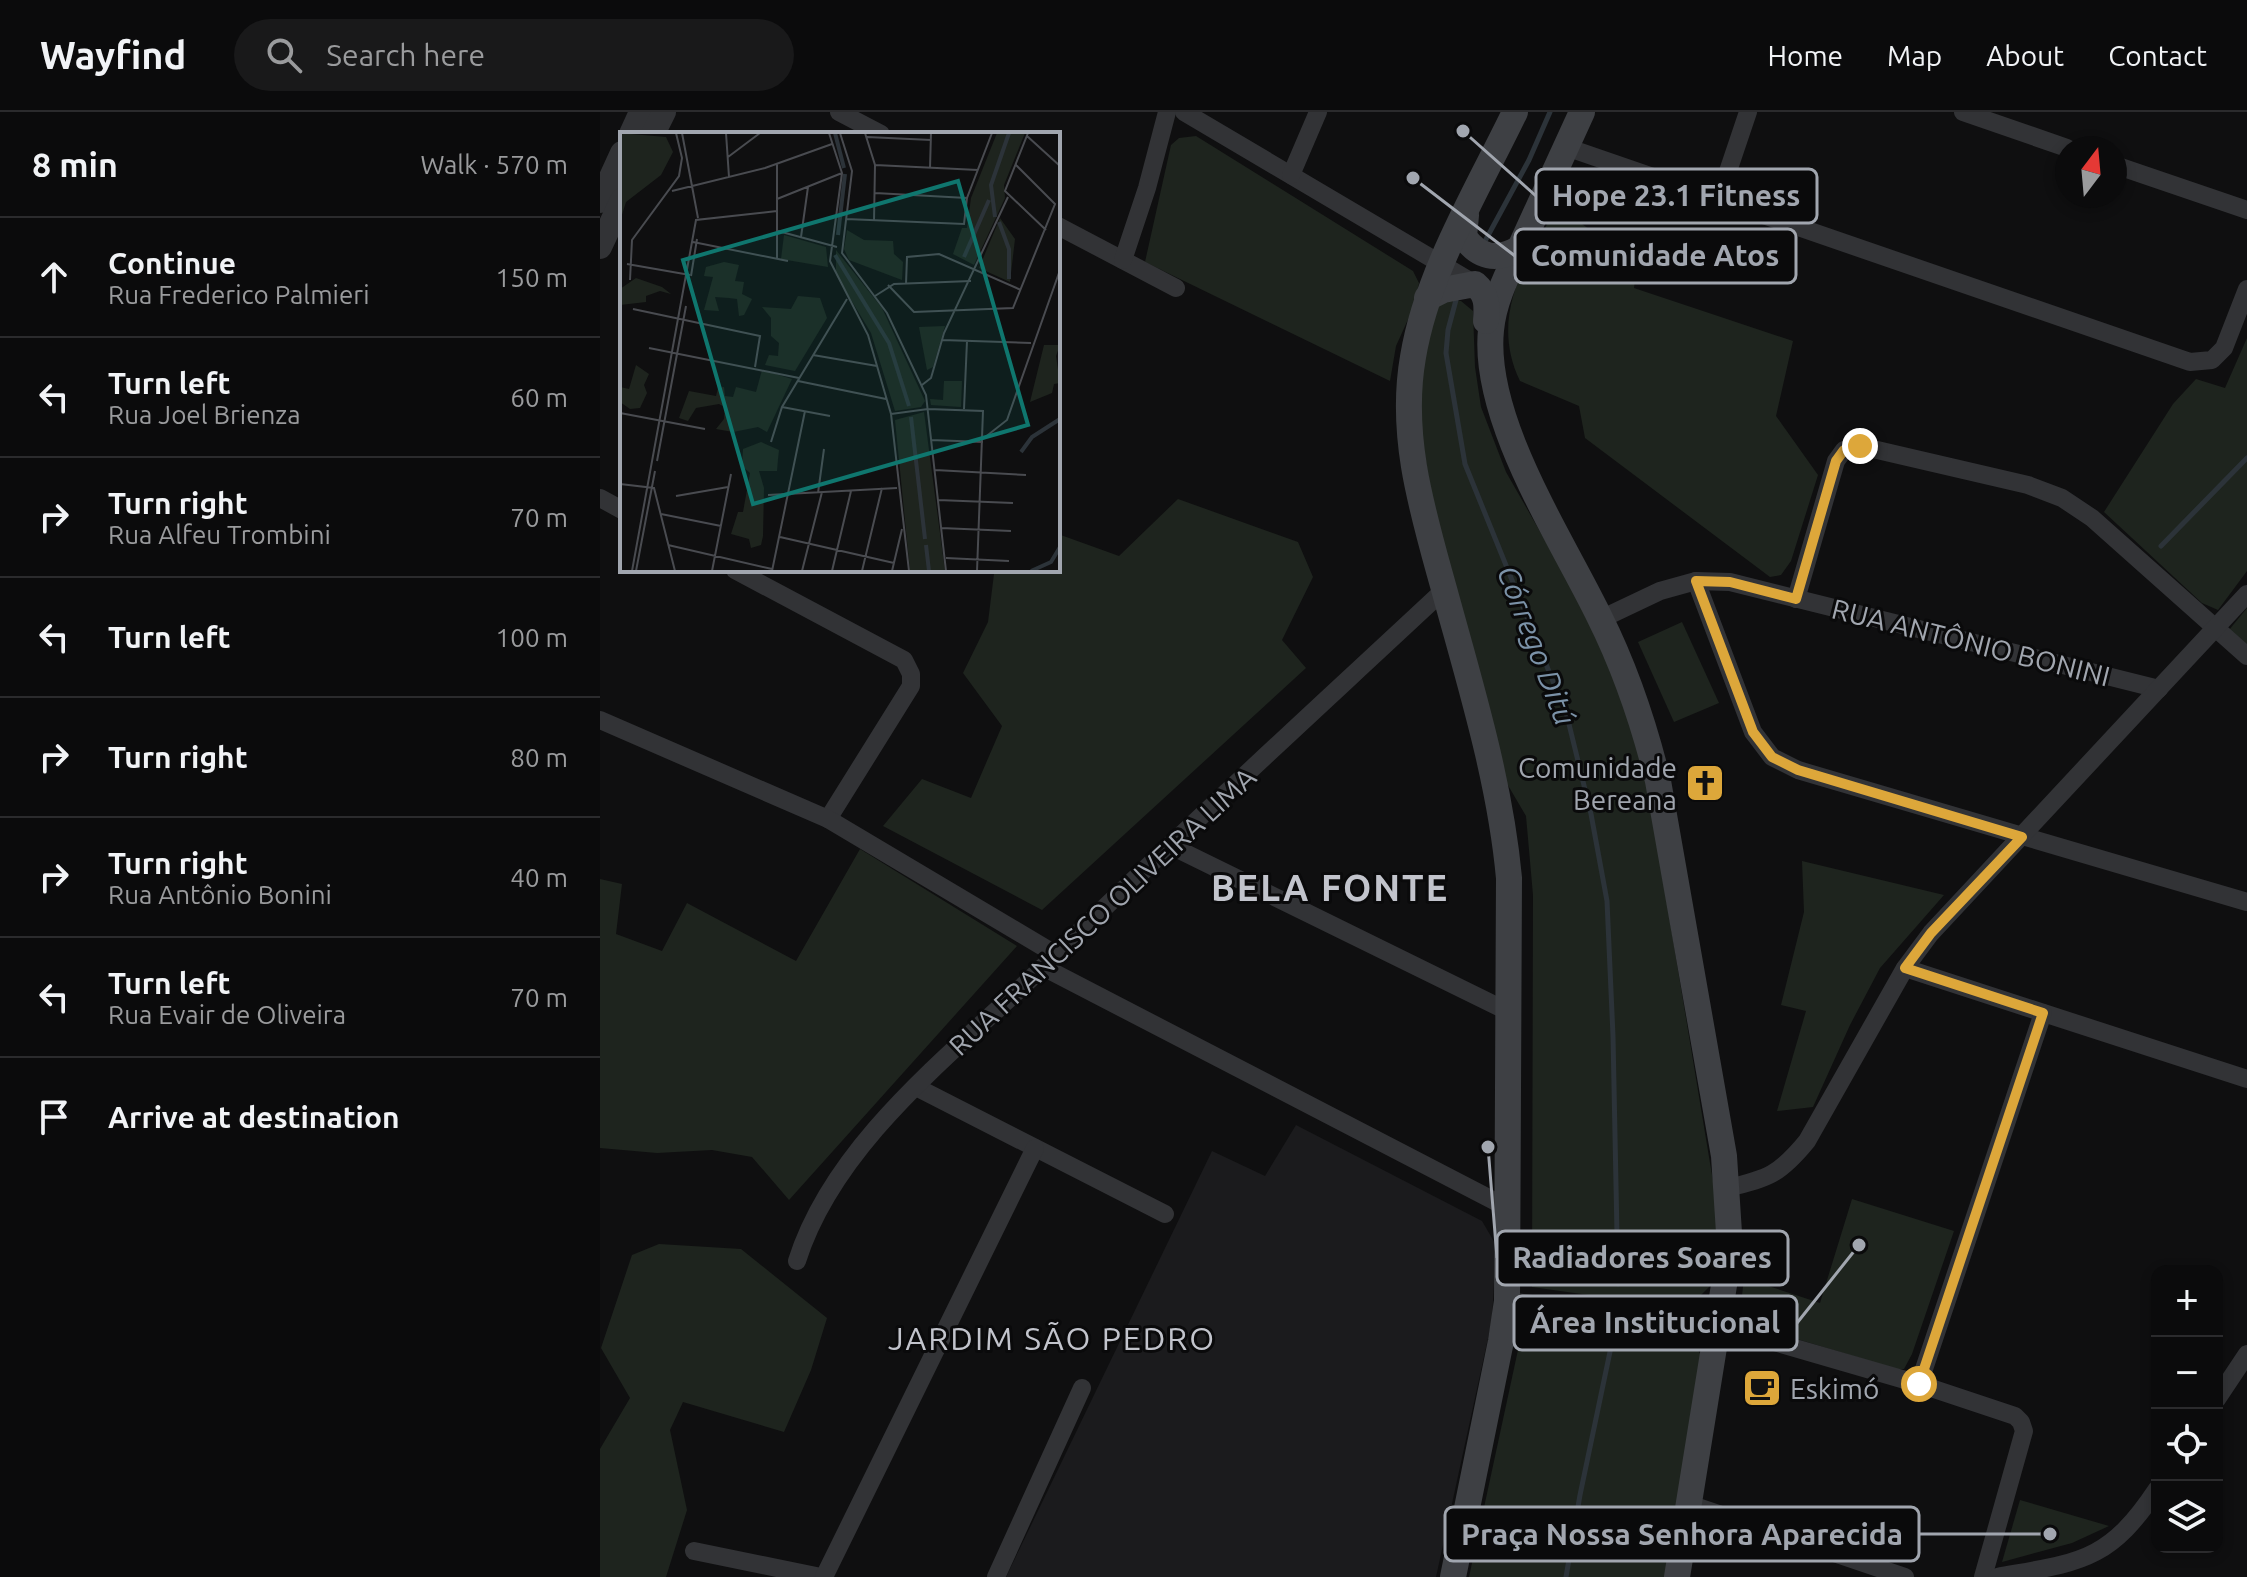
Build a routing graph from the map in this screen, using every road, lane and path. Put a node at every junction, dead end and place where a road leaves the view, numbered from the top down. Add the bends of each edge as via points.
1 (641, 112) edge
2 (664, 112) edge
3 (839, 112) edge
4 (1167, 112) edge
5 (1184, 112) edge
6 (1318, 112) edge
7 (1515, 112) edge
8 (1582, 112) edge
9 (1748, 112) edge
10 (1963, 112) edge
11 (632, 132) edge
12 (654, 132) edge
13 (877, 132) edge
14 (2055, 144) edge
15 (1566, 147) junction
16 (620, 161) edge
17 (2127, 169) edge
18 (1291, 175) junction
19 (1718, 201) junction
20 (609, 204) edge
21 (1469, 208) junction
22 (2247, 210) edge
23 (1060, 227) edge
24 (600, 247) edge
25 (1520, 248) junction
26 (1123, 260) junction
27 (1441, 265) junction
28 (1475, 284) junction
29 (1176, 288) dead end
30 (2247, 289) edge
31 (1427, 298) junction
32 (1498, 400) junction
33 (600, 498) edge
34 (620, 509) edge
35 (739, 572) edge
36 (1696, 581) junction
37 (1444, 590) junction
38 (2247, 594) edge
39 (1796, 599) junction
40 (1601, 619) junction
41 (2216, 628) junction
42 (2247, 656) edge
43 (2159, 689) junction
44 (600, 720) edge
45 (828, 819) junction
46 (2022, 837) junction
47 (1169, 845) junction
48 (2247, 902) edge
49 (1049, 960) junction
50 (1905, 968) junction
51 (1507, 1011) junction
52 (2043, 1013) junction
53 (2247, 1079) edge
54 (916, 1087) junction
55 (1035, 1148) junction
56 (1727, 1188) junction
57 (1506, 1207) junction
58 (1165, 1214) dead end
59 (797, 1261) dead end
60 (1507, 1301) junction
61 (1719, 1326) junction
62 (2247, 1354) edge
63 (1919, 1384) junction
64 (1082, 1388) dead end
65 (2223, 1390) edge
66 (2151, 1498) edge
67 (1689, 1504) junction
68 (694, 1551) dead end
69 (823, 1577) edge
70 (996, 1577) edge
71 (1453, 1577) edge
72 (1677, 1577) edge
73 (1905, 1577) edge
74 (1983, 1577) edge
75 (1997, 1577) edge

1 - 11 street
2 - 12 street
3 - 13 street
4 - 26 street
5 - 18 street
6 - 18 street
7 - 21 main road
8 - 15 main road
9 - 19 street
10 - 14 street
15 - 19 street
15 - 25 main road
16 - 20 street
17 - 22 street
18 - 27 street
19 - 30 street via 2190,362 2212,360 2224,348
20 - 24 street
21 - 25 main road via 1463,231 1473,249 1501,257
21 - 27 main road
23 - 26 street
25 - 32 main road via 1499,295 1491,330
26 - 29 street
27 - 28 street
27 - 31 main road
28 - 31 main road
28 - 32 main road via 1487,300 1483,363 1489,392
31 - 37 main road via 1413,356 1408,437
32 - 40 main road via 1517,454
33 - 34 street
35 - 45 street via 904,660 911,674 911,686
36 - 39 street, RUA ANTÔNIO BONINI via 1730,582
36 - 40 street, RUA ANTÔNIO BONINI via 1660,591
36 - 46 street via 1753,732 1772,757 1798,770
37 - 47 street, RUA FRANCISCO OLIVEIRA LIMA
37 - 51 main road via 1504,827 1509,878
38 - 41 street
39 - 41 street via 1836,461 1844,450 1860,446 2028,485 2062,498 2092,518
39 - 43 street, RUA ANTÔNIO BONINI
40 - 56 main road via 1633,696 1658,781
41 - 42 street
41 - 43 street
43 - 46 street
44 - 45 street
45 - 49 street
46 - 48 street
46 - 50 street
47 - 49 street, RUA FRANCISCO OLIVEIRA LIMA
47 - 51 street
49 - 54 street, RUA FRANCISCO OLIVEIRA LIMA
49 - 57 street
50 - 52 street
50 - 56 street via 1807,1141 1788,1165 1757,1181
51 - 57 main road
52 - 53 street
52 - 63 street
54 - 55 street
54 - 59 street, RUA FRANCISCO OLIVEIRA LIMA via 838,1180 807,1231
55 - 58 street
55 - 69 street
56 - 61 main road via 1730,1248
57 - 60 main road
60 - 61 street
60 - 71 main road
61 - 63 street
61 - 67 main road
62 - 65 street
63 - 74 street via 2015,1416 2024,1431
64 - 70 street
66 - 75 street via 2111,1545 2078,1562
67 - 72 main road
67 - 73 street
68 - 69 street

